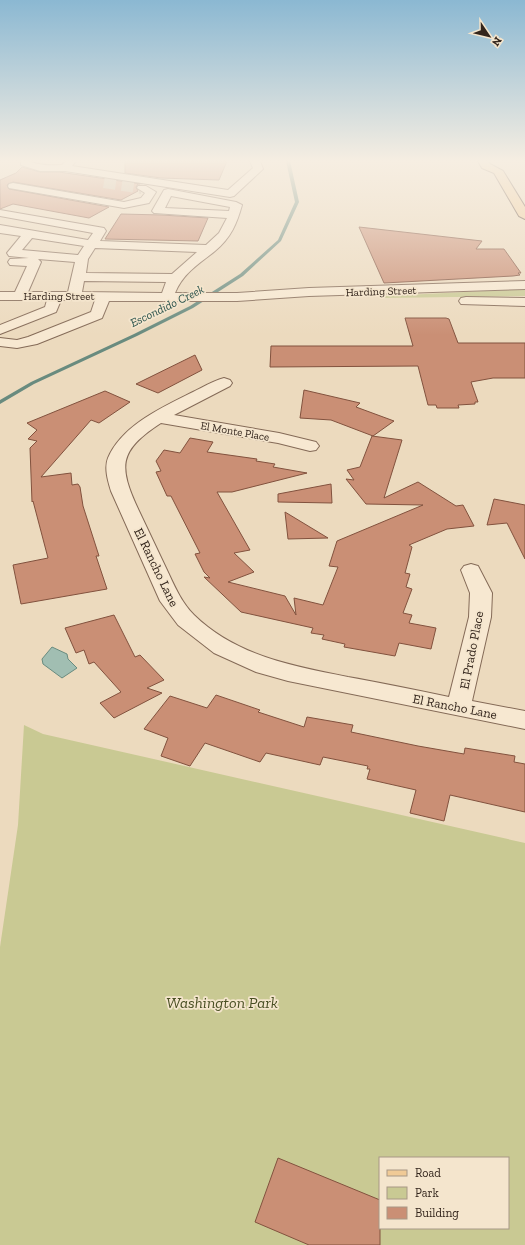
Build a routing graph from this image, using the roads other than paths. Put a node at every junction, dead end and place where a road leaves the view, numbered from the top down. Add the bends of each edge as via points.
1 (36, 219) edge
2 (233, 219) edge
3 (0, 229) edge
4 (28, 235) junction
5 (92, 244) junction
6 (210, 249) junction
7 (27, 258) junction
8 (82, 260) junction
9 (0, 262) edge
10 (78, 277) junction
11 (177, 278) junction
12 (525, 285) edge
13 (0, 296) edge
14 (20, 296) junction
15 (104, 296) junction
16 (74, 297) junction
17 (170, 297) junction
18 (237, 297) junction
19 (427, 302) dead end
20 (451, 302) dead end
21 (525, 302) edge
22 (53, 303) junction
23 (82, 321) junction
24 (0, 330) edge
25 (0, 342) edge
26 (224, 382) dead end
27 (159, 418) junction
28 (310, 446) dead end
29 (471, 570) dead end
30 (459, 707) junction
31 (525, 720) edge

1 - 5 street via 100,230
2 - 6 street via 223,238
3 - 4 street
4 - 5 street
4 - 7 street via 13,254
5 - 6 street
5 - 8 street
6 - 11 street via 185,266
7 - 8 street
7 - 9 street
7 - 14 street via 35,262
8 - 10 street
10 - 11 street
10 - 16 street
11 - 17 street via 169,288
12 - 18 street, Harding Street
13 - 14 street, Harding Street
14 - 22 street, Harding Street
15 - 16 street, Harding Street
15 - 17 street, Harding Street
15 - 23 street via 97,315
16 - 22 street, Harding Street
17 - 18 street, Harding Street
18 - 19 street, Harding Street
20 - 21 street
22 - 23 street
22 - 24 street
23 - 25 street via 32,341 17,344
26 - 27 street, El Rancho Lane
27 - 28 street, El Monte Place via 278,438
27 - 30 street, El Rancho Lane via 139,430 126,442 116,458 115,474 120,491 171,601 186,620 222,648 264,666
29 - 30 street, El Prado Place via 480,593 480,617
30 - 31 street, El Rancho Lane

